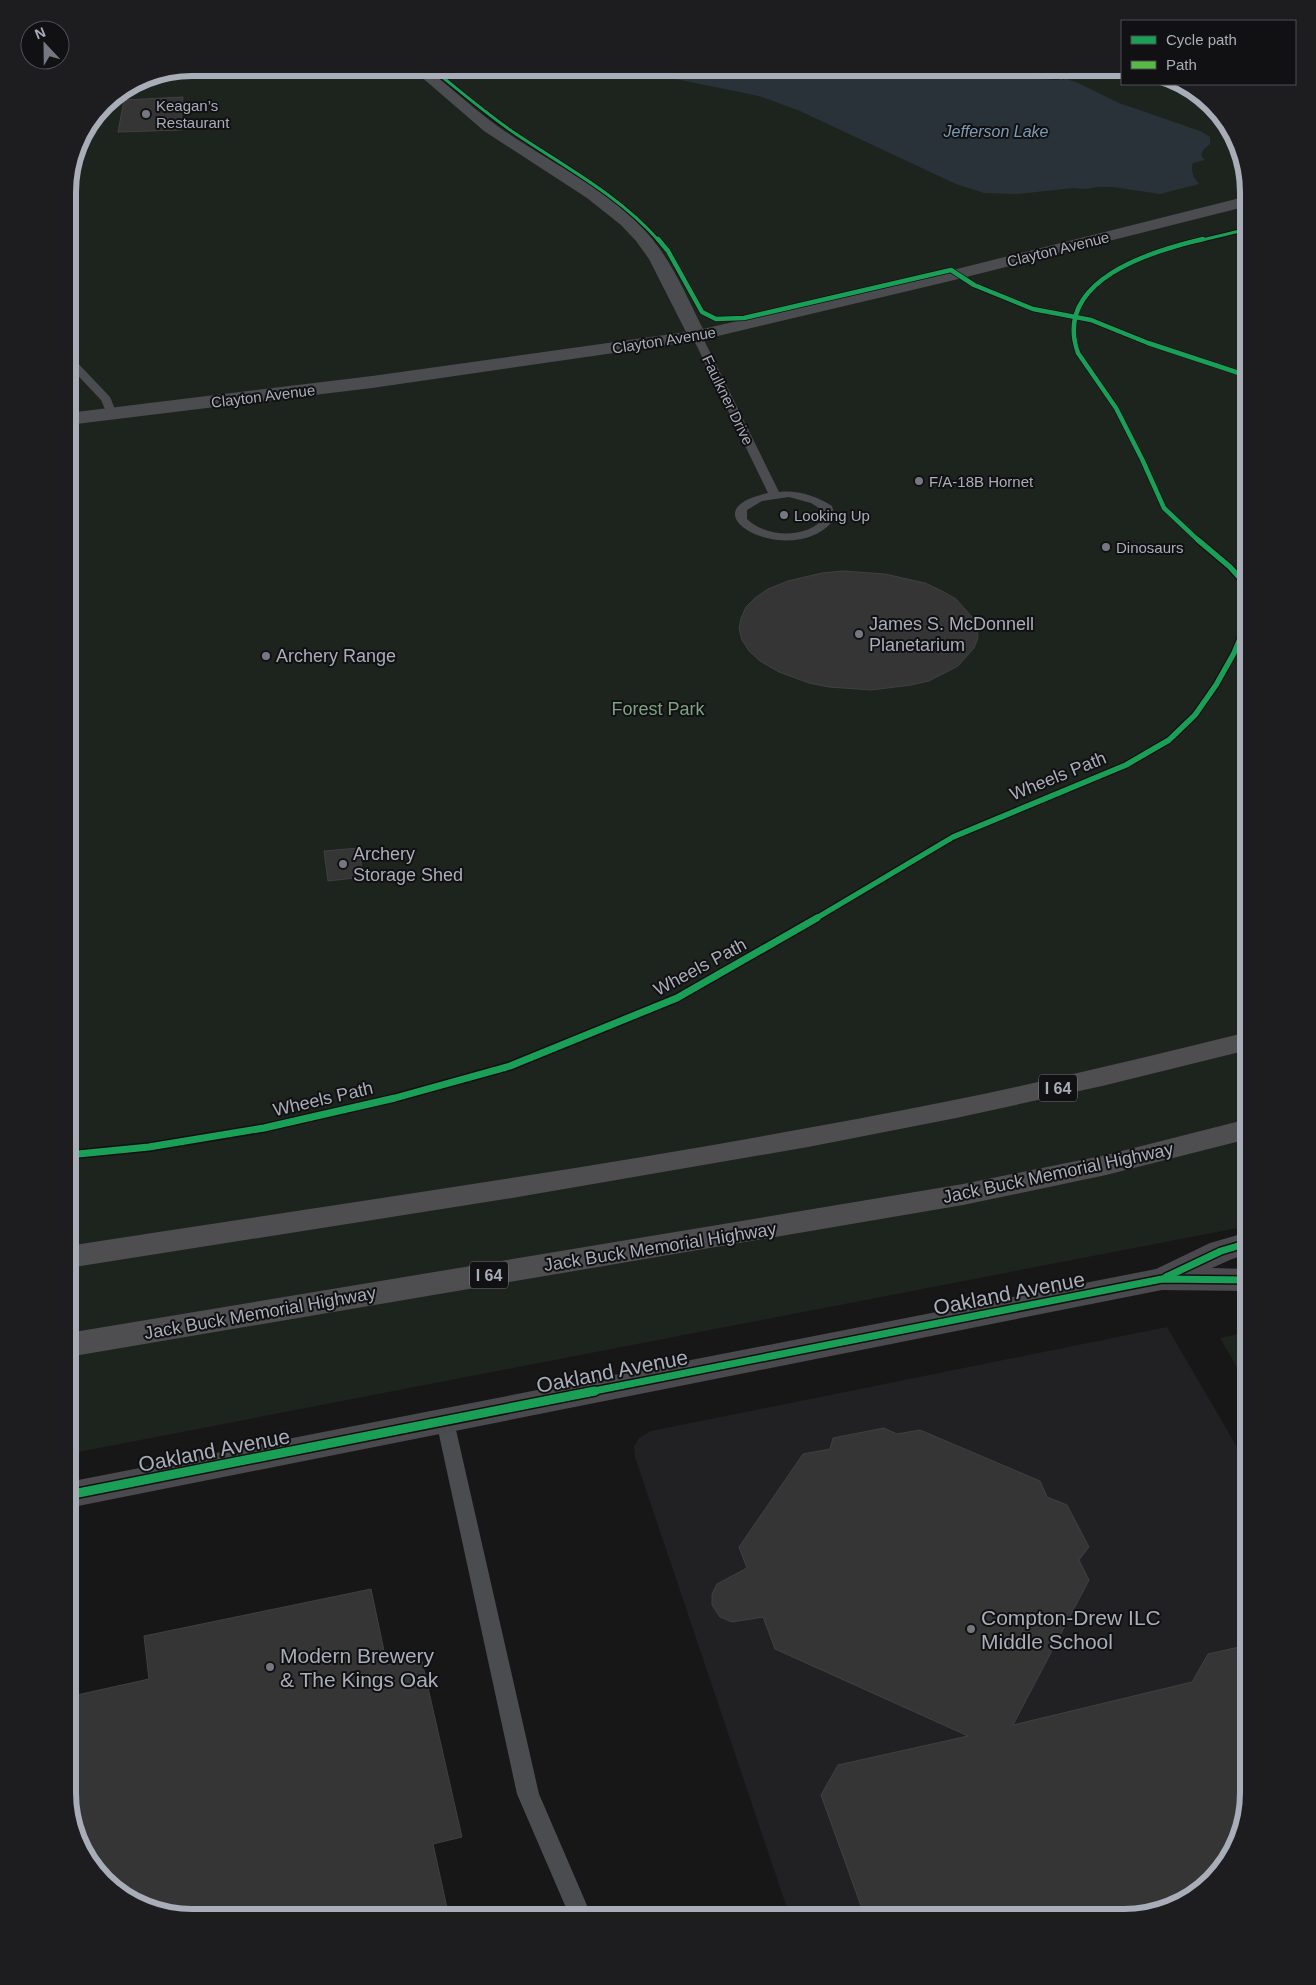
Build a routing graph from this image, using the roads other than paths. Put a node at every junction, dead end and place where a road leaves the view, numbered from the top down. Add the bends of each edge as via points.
1 (428, 76) edge
2 (1240, 203) edge
3 (697, 336) junction
4 (76, 367) edge
5 (112, 414) junction
6 (76, 418) edge
7 (774, 495) junction
8 (1240, 1043) edge
9 (1240, 1131) edge
10 (1240, 1245) edge
11 (76, 1256) edge
12 (1162, 1279) junction
13 (1240, 1280) edge
14 (76, 1344) edge
15 (445, 1420) junction
16 (76, 1493) edge
17 (578, 1909) edge

1 - 3 street, Faulkner Drive via 499,134 623,218 656,256
2 - 3 street, Clayton Avenue
3 - 5 street, Clayton Avenue via 372,382
3 - 7 lane, Faulkner Drive
4 - 5 lane via 106,399
5 - 6 street, Clayton Avenue
7 - 7 lane via 749,502 742,508 742,521 756,531 791,536 814,532 830,522 826,507 817,501
8 - 11 highway, I 64 via 1007,1100 866,1127
9 - 14 highway, Jack Buck Memorial Highway / I 64 via 1061,1176 910,1204
10 - 12 street, Oakland Avenue
12 - 13 street, Oakland Avenue
12 - 15 street, Oakland Avenue
15 - 16 street, Oakland Avenue
15 - 17 lane via 528,1794

